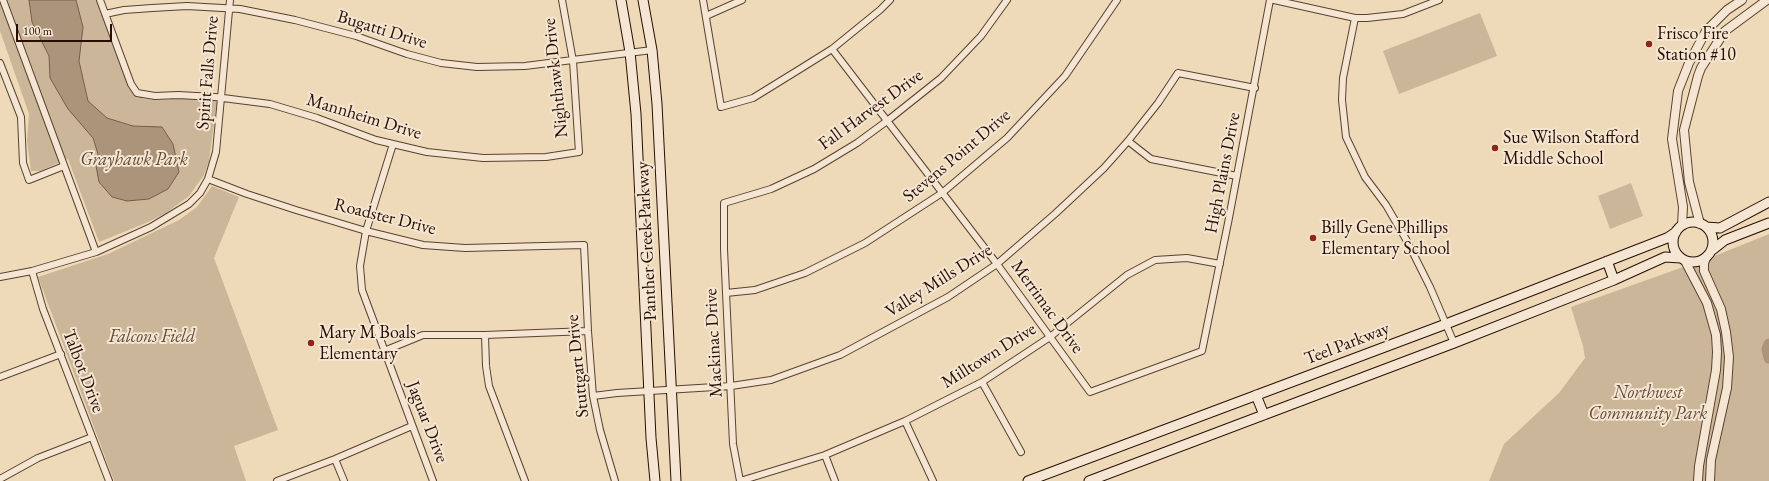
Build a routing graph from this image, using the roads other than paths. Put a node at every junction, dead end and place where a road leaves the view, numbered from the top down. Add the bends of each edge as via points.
1 (3, 0) edge
2 (100, 0) edge
3 (230, 0) edge
4 (562, 0) edge
5 (621, 0) edge
6 (643, 0) edge
7 (703, 0) edge
8 (742, 0) edge
9 (890, 0) edge
10 (1007, 0) edge
11 (1117, 0) edge
12 (1270, 0) edge
13 (1274, 0) edge
14 (1439, 0) edge
15 (1742, 0) edge
16 (1767, 0) edge
17 (229, 8) junction
18 (105, 14) junction
19 (706, 16) junction
20 (1355, 18) junction
21 (832, 49) junction
22 (652, 50) junction
23 (630, 52) junction
24 (572, 61) junction
25 (0, 63) edge
26 (1254, 88) junction
27 (221, 98) junction
28 (887, 121) junction
29 (1128, 141) junction
30 (393, 144) junction
31 (579, 152) joint
32 (64, 166) junction
33 (1237, 176) junction
34 (208, 178) junction
35 (942, 193) junction
36 (1769, 202) edge
37 (724, 203) joint
38 (1769, 223) edge
39 (1703, 226) junction
40 (1679, 229) junction
41 (366, 231) junction
42 (584, 245) joint
43 (96, 252) junction
44 (1709, 253) junction
45 (1683, 259) junction
46 (1607, 261) junction
47 (997, 264) junction
48 (1220, 264) junction
49 (32, 271) junction
50 (0, 277) edge
51 (1614, 280) junction
52 (726, 293) junction
53 (1446, 324) junction
54 (588, 330) junction
55 (485, 335) junction
56 (1050, 337) junction
57 (1454, 343) junction
58 (384, 351) junction
59 (61, 354) junction
60 (0, 377) edge
61 (982, 382) junction
62 (731, 386) junction
63 (670, 389) junction
64 (649, 390) junction
65 (1090, 392) joint
66 (1256, 395) junction
67 (593, 396) junction
68 (1264, 415) junction
69 (905, 421) junction
70 (412, 426) junction
71 (92, 437) junction
72 (1021, 452) dead end
73 (825, 455) junction
74 (335, 459) junction
75 (0, 479) edge
76 (109, 481) edge
77 (277, 481) edge
78 (344, 481) edge
79 (433, 481) edge
80 (525, 481) edge
81 (615, 481) edge
82 (655, 481) edge
83 (676, 481) edge
84 (740, 481) edge
85 (835, 481) edge
86 (933, 481) edge
87 (1028, 481) edge
88 (1089, 481) edge
89 (1698, 481) edge
90 (1710, 481) edge

1 - 32 street
2 - 18 street
3 - 17 street, Spirit Falls Drive
4 - 24 street, Nighthawk Drive
5 - 23 main road, Panther Creek Parkway
6 - 22 main road, Panther Creek Parkway
7 - 19 street
8 - 19 street
9 - 21 street
10 - 28 street, Fall Harvest Drive via 981,36 941,78
11 - 35 street, Stevens Point Drive via 1065,76 1007,138
12 - 26 street, High Plains Drive
13 - 20 street
14 - 20 street via 1403,14
15 - 40 street via 1727,10 1706,31 1678,91 1672,139 1683,206
16 - 39 street via 1725,31 1698,76 1684,130 1689,182
17 - 18 street, Bugatti Drive via 187,6 124,10
17 - 24 street, Bugatti Drive via 356,36 440,63 477,67
17 - 27 street, Spirit Falls Drive
18 - 27 street, Mannheim Drive via 131,84 137,93
19 - 21 street via 720,107 753,98
20 - 53 street via 1343,78 1342,100 1346,137 1365,177 1386,205 1407,241
21 - 28 street, Merrimac Drive
22 - 23 street, Bugatti Drive
22 - 63 main road, Panther Creek Parkway via 657,104
23 - 24 street, Bugatti Drive
23 - 64 main road, Panther Creek Parkway via 636,114
24 - 31 street, Nighthawk Drive
25 - 32 street via 21,117 23,163 29,180
26 - 29 street, Valley Mills Drive via 1178,73
26 - 33 street, High Plains Drive
27 - 30 street, Mannheim Drive via 270,104
27 - 34 street, Spirit Falls Drive via 216,152
28 - 35 street, Merrimac Drive
28 - 37 street, Fall Harvest Drive via 814,169 770,189
29 - 33 street via 1151,159
29 - 47 street, Valley Mills Drive via 1067,203
30 - 31 street, Mannheim Drive via 427,152 483,158 546,157
30 - 41 street, Jaguar Drive
32 - 43 street
33 - 48 street, High Plains Drive
34 - 41 street, Roadster Drive via 247,194
34 - 43 street, Spirit Falls Drive via 200,192 180,210 151,227
35 - 47 street, Merrimac Drive
35 - 52 street, Stevens Point Drive via 865,243 805,273 755,290
36 - 39 main road via 1720,228
37 - 52 street, Mackinac Drive
38 - 44 main road via 1725,240
39 - 40 main road via 1688,223
39 - 44 main road via 1712,238
40 - 45 main road via 1673,242 1674,249
40 - 46 main road, Teel Parkway via 1667,238
41 - 42 street, Roadster Drive via 423,245 465,248
41 - 58 street, Jaguar Drive via 360,266 362,290
42 - 54 street, Stuttgart Drive
43 - 49 street, Spirit Falls Drive
44 - 45 main road via 1695,262
44 - 90 street via 1704,263 1704,271 1721,309 1729,357 1727,388 1711,460
45 - 51 main road, Teel Parkway via 1665,257
45 - 89 street via 1707,303 1716,346 1716,370 1701,450
46 - 51 main road
46 - 53 main road, Teel Parkway
47 - 56 street, Merrimac Drive
47 - 62 street, Valley Mills Drive via 948,297 840,355 772,380
48 - 56 street, Milltown Drive via 1187,258 1155,260 1127,275
48 - 65 street, High Plains Drive via 1202,351
49 - 50 street, Spirit Falls Drive
49 - 59 street, Talbot Drive
51 - 57 main road, Teel Parkway
52 - 62 street, Mackinac Drive
53 - 57 street
53 - 66 main road, Teel Parkway
54 - 55 street
54 - 67 street, Stuttgart Drive
55 - 58 street via 423,335
55 - 80 street via 489,386
56 - 61 street, Milltown Drive
56 - 65 street, Merrimac Drive
57 - 68 main road, Teel Parkway
58 - 70 street, Jaguar Drive
59 - 60 street
59 - 71 street, Talbot Drive
61 - 69 street, Milltown Drive
61 - 72 street
62 - 63 street, Valley Mills Drive
62 - 84 street, Mackinac Drive via 733,444
63 - 64 street, Valley Mills Drive
63 - 83 main road, Panther Creek Parkway
64 - 67 street, Valley Mills Drive
64 - 82 main road, Panther Creek Parkway
66 - 68 main road
66 - 87 main road, Teel Parkway
67 - 81 street, Stuttgart Drive
68 - 88 main road, Teel Parkway
69 - 73 street, Milltown Drive
69 - 86 street
70 - 74 street
70 - 79 street, Jaguar Drive
71 - 75 street via 38,458
71 - 76 street, Talbot Drive
73 - 84 street, Milltown Drive
73 - 85 street
74 - 77 street
74 - 78 street

